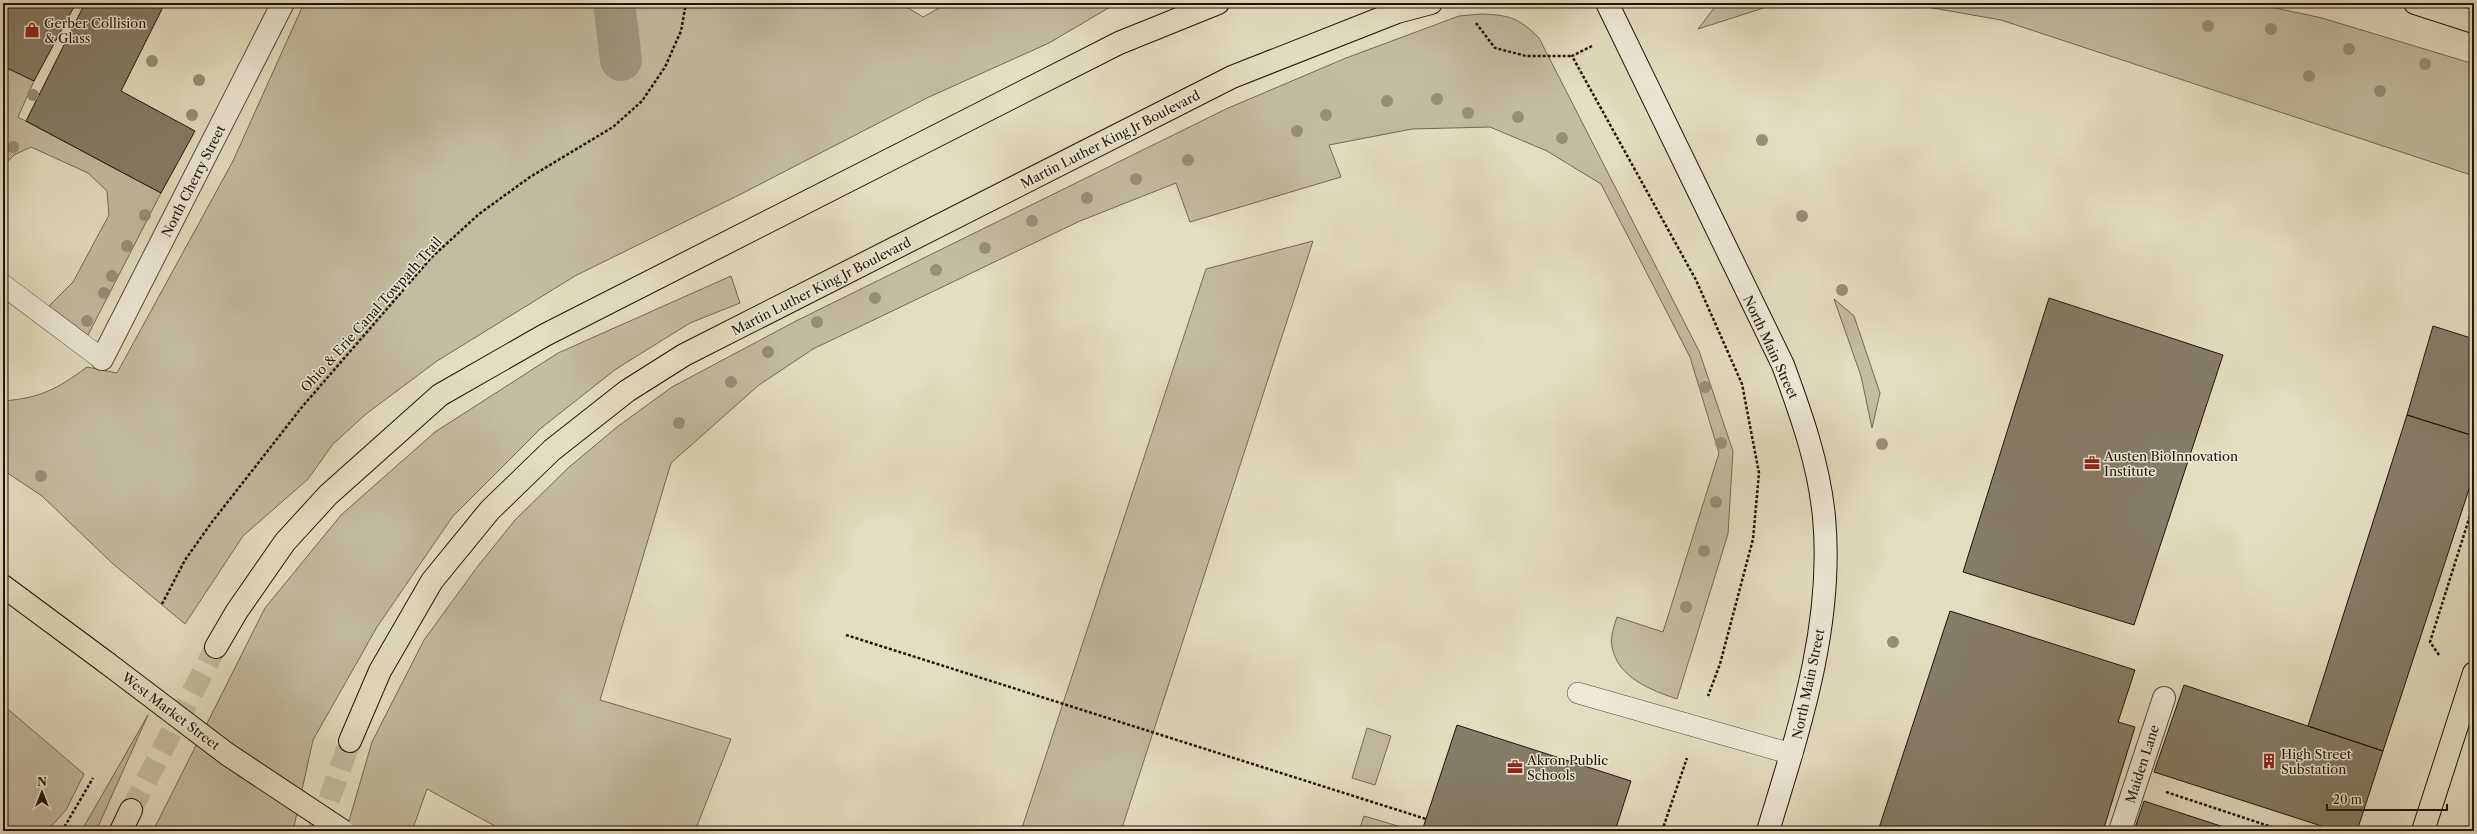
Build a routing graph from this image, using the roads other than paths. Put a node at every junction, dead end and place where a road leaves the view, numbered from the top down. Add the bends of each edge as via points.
1 (283, 3) edge
2 (1218, 3) edge
3 (1431, 3) edge
4 (1607, 3) edge
5 (2415, 3) edge
6 (2474, 22) edge
7 (3, 285) edge
8 (102, 359) joint
9 (3, 586) edge
10 (216, 647) tunnel mouth
11 (2474, 673) edge
12 (1578, 693) dead end
13 (2164, 698) dead end
14 (350, 741) tunnel mouth
15 (1792, 754) junction
16 (131, 810) tunnel mouth
17 (121, 831) edge
18 (343, 831) edge
19 (1768, 831) edge
20 (2120, 831) edge
21 (2423, 831) edge

1 - 8 main road, North Cherry Street
2 - 10 main road via 1119,43 552,332 440,395 328,495 285,542 237,611
3 - 14 main road, Martin Luther King Jr Boulevard via 1397,12 1232,78 684,355 627,391 552,450 490,510 432,582 380,671
4 - 15 main road, North Main Street via 1783,365 1802,415 1815,465 1824,515 1824,599 1819,642
5 - 6 main road
7 - 8 lane
9 - 18 main road, West Market Street, bridge via 227,754
11 - 21 main road
12 - 15 lane
13 - 20 main road, Maiden Lane
15 - 19 main road, North Main Street
16 - 17 main road

